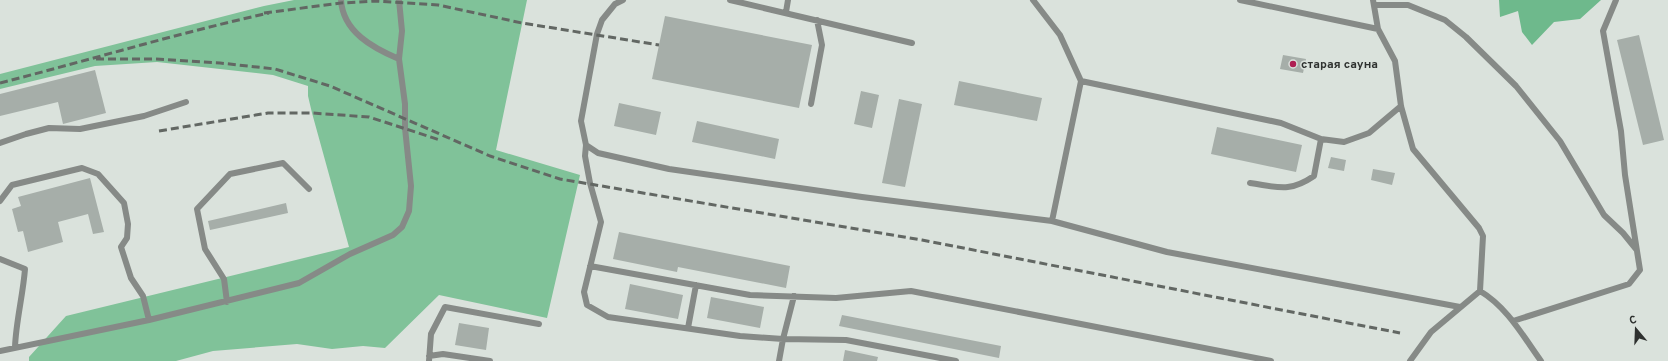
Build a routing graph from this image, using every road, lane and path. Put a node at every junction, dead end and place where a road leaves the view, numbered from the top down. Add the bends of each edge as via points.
1 (341, 0) edge
2 (399, 0) edge
3 (623, 0) edge
4 (730, 0) edge
5 (788, 0) edge
6 (1033, 0) edge
7 (1240, 0) edge
8 (1616, 0) edge
9 (1374, 2) edge
10 (786, 12) junction
11 (817, 20) junction
12 (1378, 29) junction
13 (912, 42) dead end
14 (399, 59) junction
15 (1081, 81) junction
16 (186, 102) dead end
17 (811, 104) dead end
18 (1401, 106) junction
19 (1320, 139) junction
20 (0, 143) edge
21 (586, 146) junction
22 (1250, 183) dead end
23 (309, 189) dead end
24 (0, 201) edge
25 (1052, 221) junction
26 (1638, 250) junction
27 (0, 259) edge
28 (590, 266) junction
29 (696, 285) junction
30 (1480, 291) junction
31 (794, 296) junction
32 (227, 302) junction
33 (1460, 307) junction
34 (149, 320) junction
35 (1513, 321) junction
36 (539, 324) dead end
37 (688, 328) junction
38 (783, 339) junction
39 (15, 347) junction
40 (0, 351) edge
41 (429, 359) edge
42 (490, 361) edge
43 (779, 361) edge
44 (956, 361) edge
45 (1271, 361) edge
46 (1410, 361) edge
47 (1541, 361) edge

1 - 14 lane via 346,20 356,34 378,50
2 - 14 lane via 402,31
3 - 21 lane via 602,20 597,34 581,121
4 - 10 lane
5 - 10 lane
6 - 15 lane via 1060,35
7 - 12 lane
8 - 26 lane via 1602,31 1621,131 1625,175
9 - 12 lane
9 - 26 lane via 1408,5 1445,20 1466,37 1516,86 1560,141 1604,216
10 - 11 lane
11 - 13 lane
11 - 17 lane via 822,45
12 - 18 lane via 1395,61
14 - 32 lane via 411,186 409,211 402,227 393,235 350,254 299,283
15 - 19 lane via 1281,123
15 - 25 lane
16 - 20 lane via 144,116 80,129 49,128
18 - 19 lane via 1369,133 1344,142
18 - 30 lane via 1413,149 1479,228 1482,236
19 - 22 lane via 1314,176 1303,184 1288,188
21 - 25 lane via 598,153 669,169
21 - 28 lane via 585,156 590,183 601,222
23 - 32 lane via 284,163 230,174 197,209 205,249 224,279
24 - 34 lane via 12,185 82,168 98,174 124,203 128,224 127,238 121,247 131,278 144,296
25 - 33 lane via 1167,252
26 - 35 lane via 1640,270 1629,284
27 - 39 lane via 25,269
28 - 29 lane
28 - 37 lane via 584,292 587,305 608,317
29 - 31 lane via 750,295
29 - 37 lane
30 - 33 lane
30 - 35 lane via 1492,298
31 - 38 lane
31 - 45 lane via 836,298 912,291
32 - 34 lane
33 - 46 lane via 1431,332
34 - 39 lane
35 - 47 lane
36 - 41 lane via 445,307 431,334
37 - 38 lane
38 - 43 lane
38 - 44 lane via 846,340
39 - 40 lane
41 - 42 lane via 443,354

